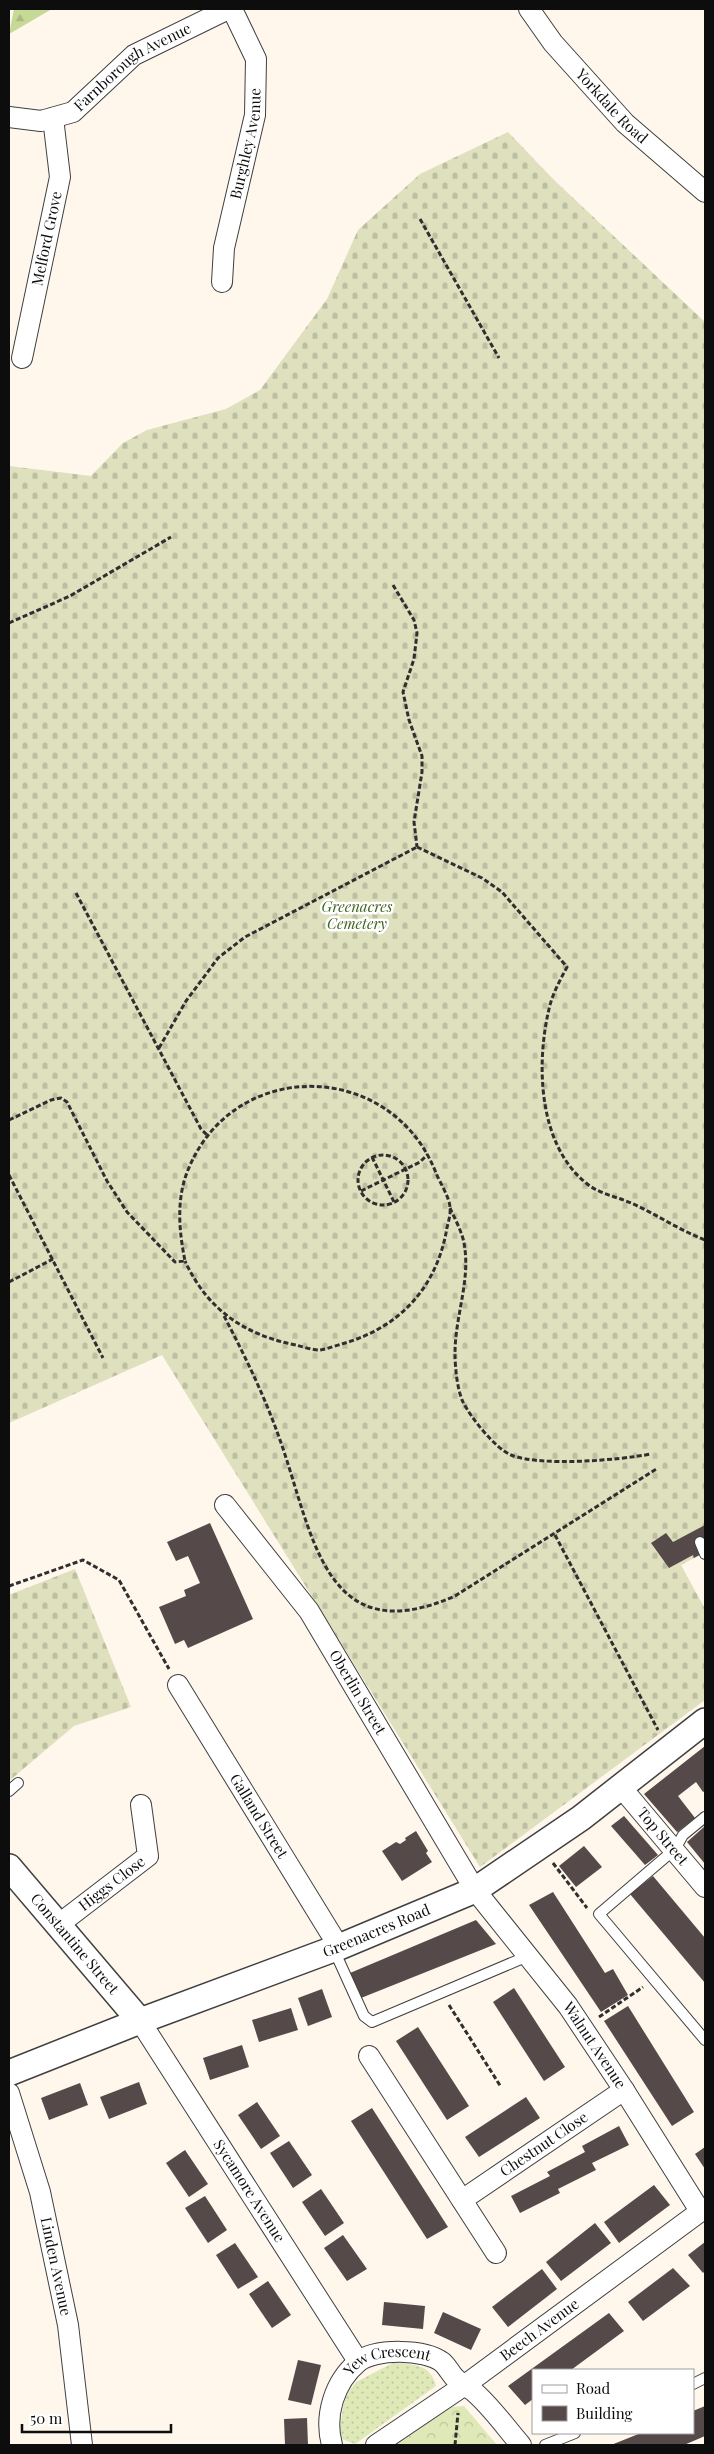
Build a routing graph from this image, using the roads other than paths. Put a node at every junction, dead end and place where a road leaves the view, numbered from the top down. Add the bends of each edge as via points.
1 (228, 9) edge
2 (232, 9) edge
3 (528, 9) edge
4 (9, 117) edge
5 (53, 118) junction
6 (705, 192) edge
7 (222, 282) dead end
8 (22, 358) dead end
9 (225, 1504) dead end
10 (700, 1542) dead end
11 (705, 1554) edge
12 (178, 1685) road end
13 (705, 1721) edge
14 (18, 1783) dead end
15 (620, 1786) junction
16 (9, 1792) edge
17 (141, 1805) dead end
18 (705, 1817) edge
19 (675, 1849) junction
20 (9, 1867) edge
21 (705, 1887) edge
22 (475, 1890) junction
23 (58, 1925) junction
24 (336, 1948) junction
25 (528, 1956) junction
26 (140, 2021) junction
27 (705, 2040) edge
28 (369, 2056) dead end
29 (9, 2073) edge
30 (624, 2090) junction
31 (9, 2093) edge
32 (462, 2200) junction
33 (703, 2210) edge
34 (496, 2254) dead end
35 (358, 2361) junction
36 (465, 2385) junction
37 (572, 2434) edge
38 (82, 2445) edge
39 (332, 2445) edge
40 (376, 2445) edge
41 (522, 2445) edge
42 (545, 2445) edge

1 - 5 street, Farnborough Avenue via 134,55 73,112
2 - 7 street, Burghley Avenue via 256,60 255,115 224,248
3 - 6 street, Yorkdale Road via 553,43 625,123
4 - 5 street, Farnborough Avenue via 42,121
5 - 8 street, Melford Grove via 60,177
9 - 22 street, Oberlin Street via 309,1611
10 - 11 lane
12 - 24 street, Galland Street
13 - 15 street, Greenacres Road
14 - 16 lane
15 - 19 street, Top Street
15 - 22 street, Greenacres Road via 541,1847
17 - 23 street, Higgs Close via 148,1856
18 - 19 lane via 683,1835
19 - 21 street, Top Street
19 - 27 lane via 599,1914
20 - 23 street, Constantine Street
22 - 24 street, Greenacres Road
22 - 25 street, Walnut Avenue
23 - 26 street, Constantine Street
24 - 25 lane via 364,2016 372,2022
24 - 26 street, Greenacres Road
25 - 30 street, Walnut Avenue via 583,2028
26 - 29 street, Greenacres Road
26 - 35 street, Sycamore Avenue
28 - 32 street
30 - 32 street, Chestnut Close
30 - 33 street, Walnut Avenue
31 - 38 street, Linden Avenue via 40,2192 66,2316
32 - 34 street
33 - 36 street, Beech Avenue
35 - 36 street, Yew Crescent via 402,2351 422,2353 442,2362 456,2380
35 - 39 street, Yew Crescent via 340,2384 330,2409 328,2431
36 - 40 street, Beech Avenue
36 - 41 street, Yew Crescent
37 - 42 lane

